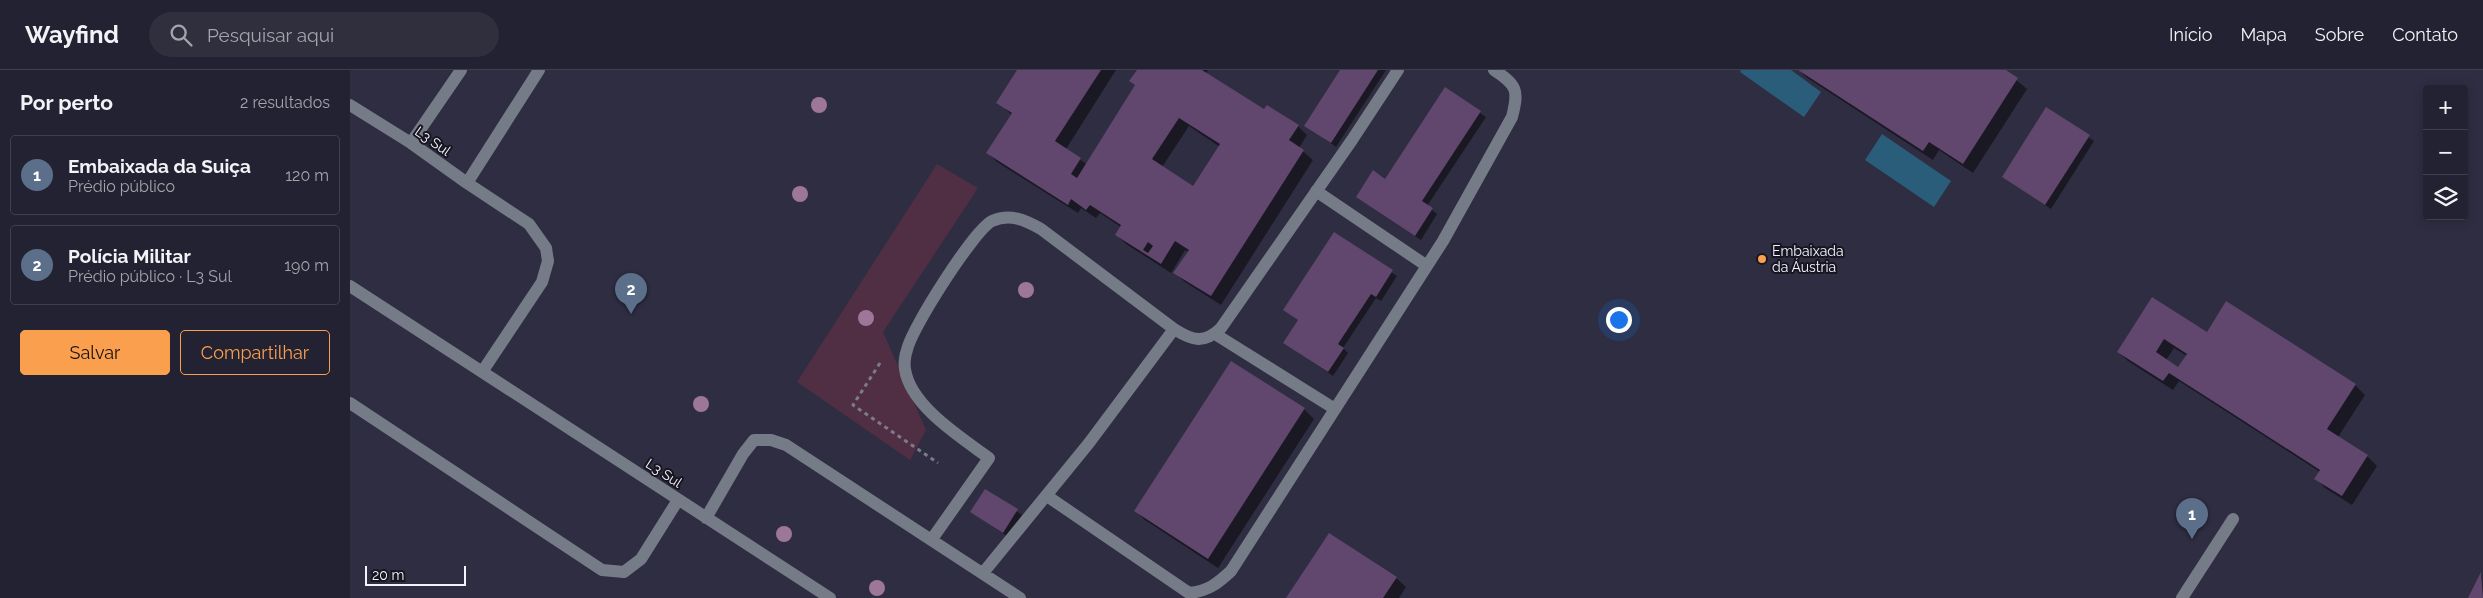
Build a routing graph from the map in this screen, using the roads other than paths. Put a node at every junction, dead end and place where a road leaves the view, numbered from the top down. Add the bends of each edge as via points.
1 (461, 70) edge
2 (539, 70) edge
3 (1398, 70) edge
4 (1494, 70) edge
5 (350, 105) edge
6 (411, 143) junction
7 (467, 184) junction
8 (1316, 191) junction
9 (1427, 266) junction
10 (350, 286) edge
11 (1174, 330) junction
12 (1215, 334) junction
13 (482, 372) junction
14 (350, 403) edge
15 (1335, 409) junction
16 (1047, 496) junction
17 (678, 500) junction
18 (706, 518) junction
19 (2233, 518) dead end
20 (932, 539) junction
21 (982, 573) junction
22 (830, 598) edge
23 (1020, 598) edge
24 (2182, 598) edge

1 - 6 street
2 - 7 street
3 - 8 street
4 - 9 street via 1512,82 1517,99 1512,117
5 - 6 street, L3 Sul
6 - 7 street, L3 Sul
7 - 13 street, L3 Sul via 529,224 546,248 548,261 542,282
8 - 9 street
8 - 12 street
9 - 15 street
10 - 13 street, L3 Sul
11 - 12 street via 1198,341
11 - 16 street
11 - 20 street via 1041,229 1022,219 1004,217 990,222 978,234 928,306 907,349 905,369 922,403 937,419 989,458
12 - 15 street
13 - 17 street, L3 Sul
14 - 17 street via 602,570 624,572 642,559
15 - 16 street via 1231,571 1216,586 1203,592 1189,593
16 - 21 street
17 - 18 street, L3 Sul
18 - 20 street via 754,440 771,440 786,445
18 - 22 street, L3 Sul
19 - 24 street
20 - 21 street
21 - 23 street

